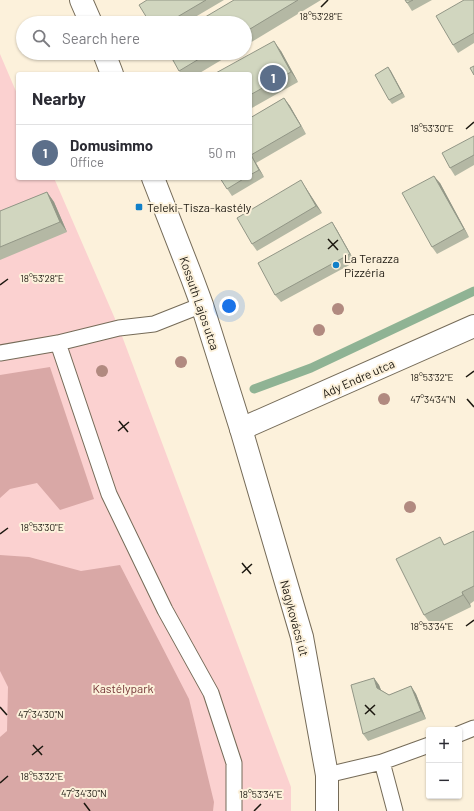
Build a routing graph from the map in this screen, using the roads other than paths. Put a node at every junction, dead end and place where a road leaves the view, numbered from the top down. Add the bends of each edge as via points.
1 (81, 0) edge
2 (88, 16) edge
3 (107, 60) edge
4 (111, 72) edge
5 (154, 180) edge
6 (202, 305) junction
7 (474, 326) edge
8 (58, 343) junction
9 (0, 352) edge
10 (241, 429) junction
11 (474, 728) edge
12 (462, 733) edge
13 (426, 746) edge
14 (382, 762) junction
15 (327, 775) junction
16 (234, 811) edge
17 (327, 811) edge
18 (395, 811) edge

1 - 2 street
3 - 4 street
5 - 6 street, Kossuth Lajos utca
6 - 8 lane via 154,324 119,328
6 - 10 street, Kossuth Lajos utca
7 - 10 street, Ady Endre utca
8 - 9 lane
8 - 16 lane via 109,494 165,610 211,693 234,763
10 - 15 street, Nagykovácsi út via 302,638
11 - 12 lane
13 - 14 lane
14 - 15 lane
14 - 18 lane
15 - 17 street, Nagykovácsi út

